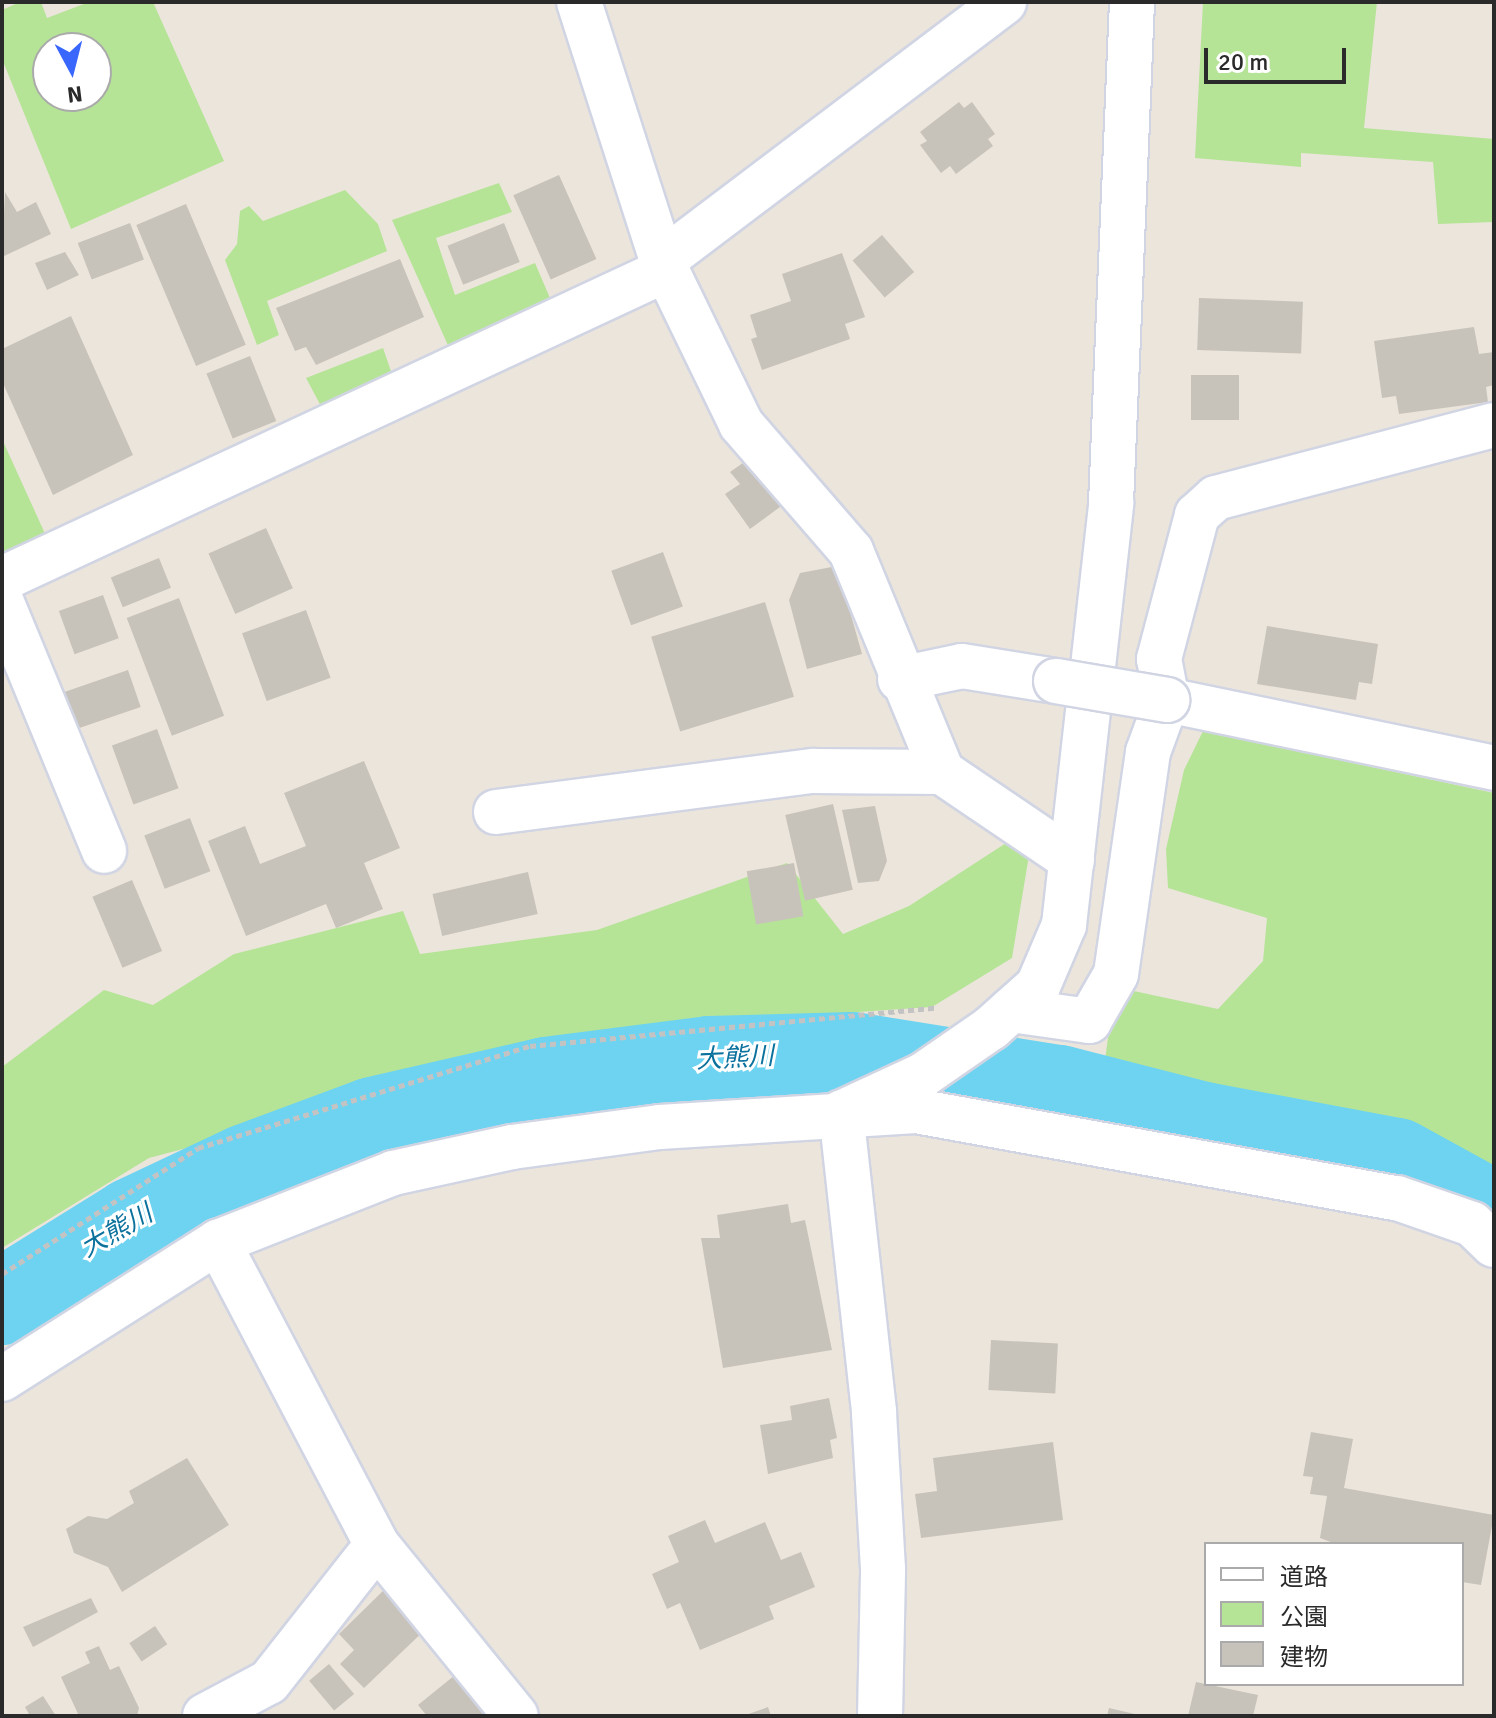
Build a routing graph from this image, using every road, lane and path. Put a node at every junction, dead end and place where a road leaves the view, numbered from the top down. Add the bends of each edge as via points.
1 (579, 2) edge
2 (1004, 2) edge
3 (1132, 2) edge
4 (662, 261) junction
5 (1494, 425) edge
6 (2, 579) edge
7 (2, 603) edge
8 (900, 679) junction
9 (1167, 700) junction
10 (1494, 768) edge
11 (942, 772) junction
12 (496, 812) dead end
13 (104, 851) dead end
14 (1072, 860) junction
15 (1001, 1019) junction
16 (841, 1113) junction
17 (218, 1242) junction
18 (1494, 1245) edge
19 (2, 1274) edge
20 (2, 1379) edge
21 (377, 1545) junction
22 (205, 1716) edge
23 (516, 1716) edge
24 (880, 1716) edge

1 - 4 street
2 - 4 street
3 - 14 street via 1111,503
4 - 6 street via 655,275
4 - 8 street via 741,424 851,551
5 - 9 street via 1216,498 1197,515 1159,659
7 - 13 street
8 - 9 street, bridge via 962,666
8 - 11 street
9 - 10 street
9 - 15 street via 1148,752 1116,974 1089,1021
11 - 12 street via 813,771
11 - 14 street
14 - 15 street via 1054,954 1038,986
15 - 16 street via 923,1075
15 - 19 path via 967,1006 530,1046 198,1148
16 - 17 street via 660,1127 512,1147 393,1173
16 - 18 street via 916,1111 1397,1198 1472,1224
16 - 24 street via 874,1411 883,1569
17 - 20 street
17 - 21 street
21 - 22 street via 269,1682
21 - 23 street

